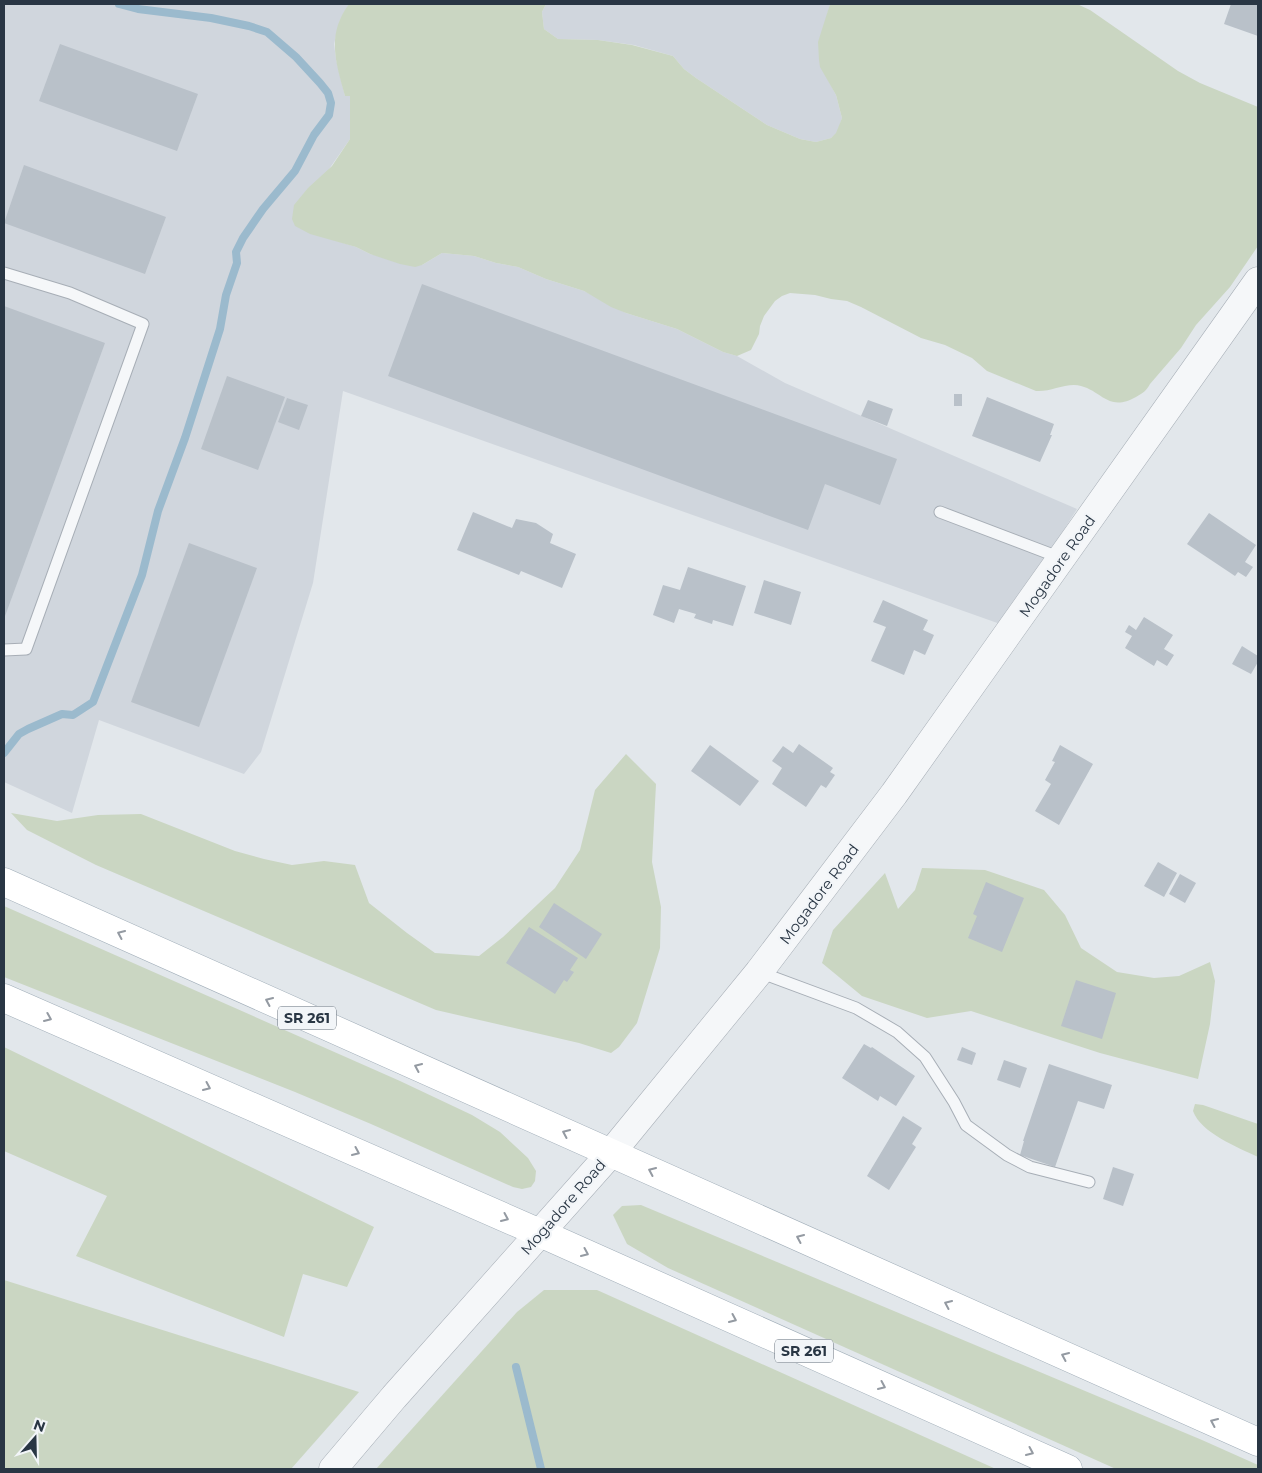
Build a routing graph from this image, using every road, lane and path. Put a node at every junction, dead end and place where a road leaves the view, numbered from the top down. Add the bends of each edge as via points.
1 (4, 273) edge
2 (1258, 281) edge
3 (940, 512) dead end
4 (1061, 558) junction
5 (4, 650) edge
6 (4, 882) edge
7 (759, 972) junction
8 (4, 998) edge
9 (611, 1153) junction
10 (1089, 1182) dead end
11 (540, 1233) junction
12 (1258, 1442) edge
13 (333, 1469) edge
14 (1068, 1469) edge

1 - 5 lane via 70,293 143,324 26,649
2 - 4 street, Mogadore Road
3 - 4 lane
4 - 7 street, Mogadore Road via 894,794
9 -> 6 main road, SR 261
7 - 9 street, Mogadore Road
7 - 10 lane via 856,1008 897,1032 925,1057 966,1125 1030,1168
8 -> 11 main road, SR 261
9 - 11 street, Mogadore Road
12 -> 9 main road, SR 261
11 - 13 street, Mogadore Road
11 -> 14 main road, SR 261

